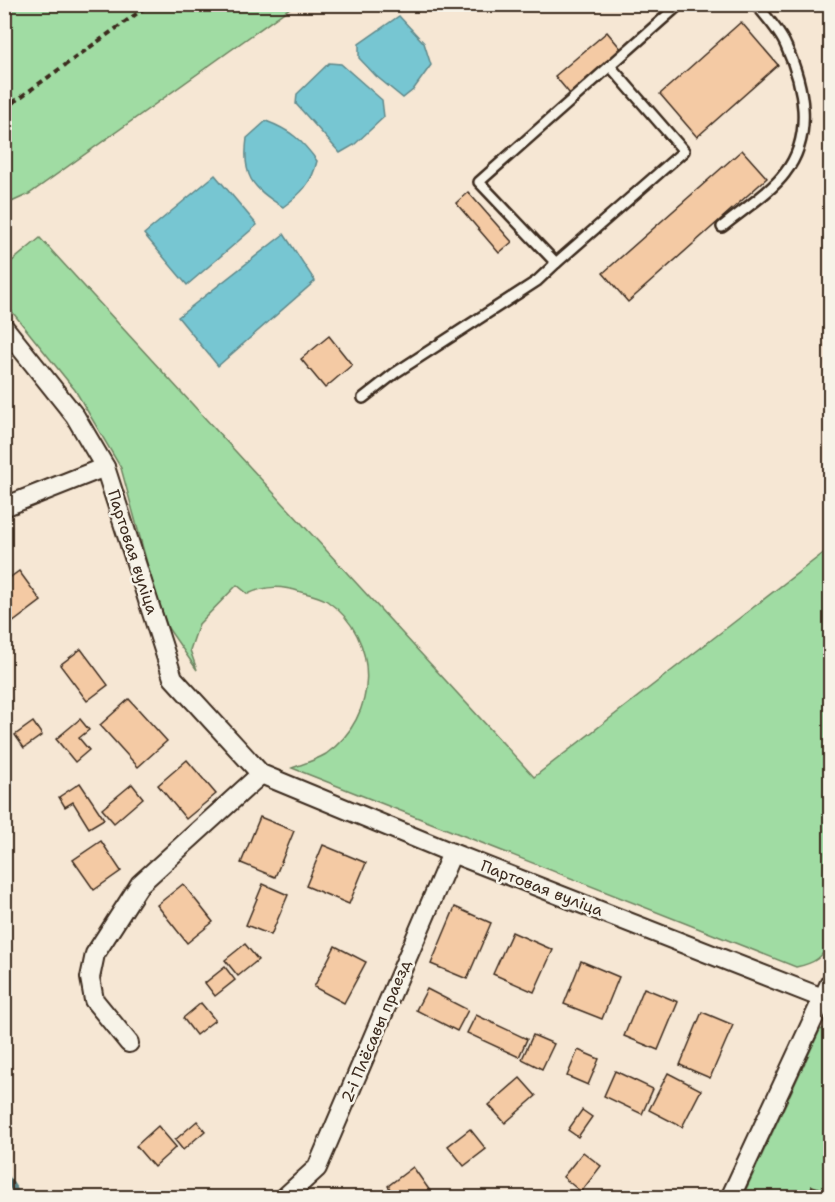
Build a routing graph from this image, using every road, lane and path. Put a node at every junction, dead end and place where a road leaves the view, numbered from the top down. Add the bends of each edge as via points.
1 (150, 4) edge
2 (680, 4) edge
3 (756, 4) edge
4 (610, 66) junction
5 (4, 109) edge
6 (722, 227) dead end
7 (556, 263) junction
8 (4, 327) edge
9 (363, 398) dead end
10 (105, 467) junction
11 (4, 507) edge
12 (261, 774) junction
13 (452, 853) junction
14 (828, 994) edge
15 (129, 1043) dead end
16 (284, 1197) edge
17 (730, 1197) edge

1 - 5 path
2 - 4 lane
3 - 6 lane via 786,44 801,88 805,115 796,156 785,174
4 - 7 lane via 684,151
4 - 7 lane via 479,182
7 - 9 lane via 537,281
8 - 10 street, Партовая вуліца via 75,416
10 - 11 street
10 - 12 street, Партовая вуліца via 173,678
12 - 13 street, Партовая вуліца
12 - 15 street via 140,884 95,954 90,978 93,1000
13 - 14 street, Партовая вуліца
13 - 16 street, 2-і Плёсавы праезд via 317,1168
14 - 17 street via 812,1018

